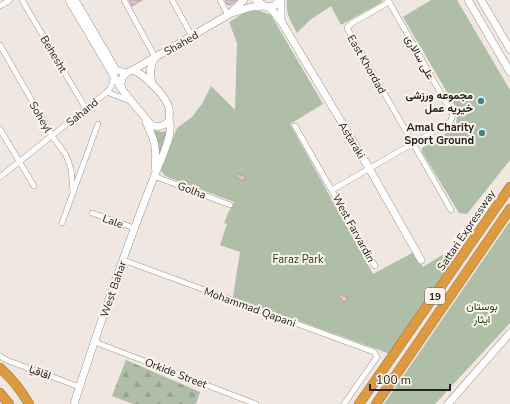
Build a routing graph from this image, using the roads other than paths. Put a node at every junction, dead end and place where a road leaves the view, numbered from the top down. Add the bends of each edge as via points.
1 (10, 0) edge
2 (22, 0) edge
3 (69, 0) edge
4 (75, 0) edge
5 (124, 0) edge
6 (172, 0) edge
7 (220, 0) edge
8 (244, 0) edge
9 (256, 0) edge
10 (281, 0) edge
11 (468, 0) edge
12 (481, 0) edge
13 (388, 1) edge
14 (0, 6) edge
15 (266, 6) junction
16 (228, 15) junction
17 (281, 21) junction
18 (192, 36) junction
19 (0, 45) edge
20 (510, 49) edge
21 (155, 58) junction
22 (130, 72) junction
23 (510, 72) edge
24 (114, 76) junction
25 (152, 84) junction
26 (123, 91) junction
27 (107, 92) junction
28 (130, 101) junction
29 (86, 108) junction
30 (143, 117) junction
31 (169, 121) junction
32 (98, 124) dead end
33 (295, 126) dead end
34 (0, 129) edge
35 (52, 136) junction
36 (413, 143) junction
37 (19, 162) junction
38 (369, 168) junction
39 (154, 176) junction
40 (0, 177) edge
41 (34, 186) dead end
42 (510, 187) edge
43 (332, 190) junction
44 (73, 192) junction
45 (230, 205) dead end
46 (510, 209) edge
47 (451, 210) dead end
48 (92, 213) dead end
49 (62, 223) dead end
50 (134, 228) junction
51 (123, 260) junction
52 (421, 260) dead end
53 (375, 266) dead end
54 (510, 333) edge
55 (95, 342) junction
56 (0, 356) edge
57 (0, 368) edge
58 (80, 387) junction
59 (0, 394) edge
60 (449, 402) edge
61 (9, 404) edge
62 (29, 404) edge
63 (74, 404) edge
64 (256, 404) edge
65 (344, 404) edge
66 (359, 404) edge
67 (376, 404) edge

1 - 14 street
2 - 29 street, Behesht
3 - 24 street
4 - 22 street via 116,70
5 - 21 street
6 - 18 street
7 - 16 street
8 - 16 street
9 - 15 street, Astaraki
10 - 15 street via 274,6
10 - 17 street
11 - 23 street
12 - 20 street
13 - 36 street, علی سالاری via 453,115 450,122
13 - 36 street, East Khordad via 347,28
15 - 16 street via 251,7
15 - 17 street, Astaraki
16 - 18 street, Shahed
17 - 38 street, Astaraki
18 - 21 street, Shahed
19 - 35 street, Soheyl
21 - 22 street, Shahed
21 - 25 street via 150,67
22 - 25 street, West Bahar via 141,74
22 - 26 street via 122,78
24 - 26 street
24 - 27 street
25 - 31 street, West Bahar via 169,107
26 - 28 street
27 - 28 street
27 - 29 street, Sahand
28 - 30 street
29 - 35 street, Sahand
30 - 31 street via 155,127 165,125
30 - 39 street via 156,146
31 - 39 street, West Bahar via 171,124 168,140
32 - 44 street
33 - 43 street, West Farvardin
34 - 37 street
35 - 37 street, Sahand
35 - 44 street, Soheyl via 66,155 71,169
36 - 38 street, علی سالاری
36 - 47 street
37 - 40 street, Sahand
37 - 41 street
38 - 43 street, علی سالاری
38 - 52 street, Astaraki
39 - 45 street, Golha
39 - 50 street, West Bahar
42 - 66 highway, Sattari Expressway / 19
43 - 53 street, West Farvardin
44 - 49 street
46 - 67 highway, 19
48 - 50 street, Lale
50 - 51 street, West Bahar
51 - 55 street, West Bahar
51 - 65 street, Mohammad Qapani via 374,352 377,357
54 - 60 street
55 - 58 street, West Bahar
55 - 64 street, Orkide Street
56 - 58 street, اقاقیا
57 - 62 highway via 21,390
58 - 63 street, West Bahar
59 - 61 highway

